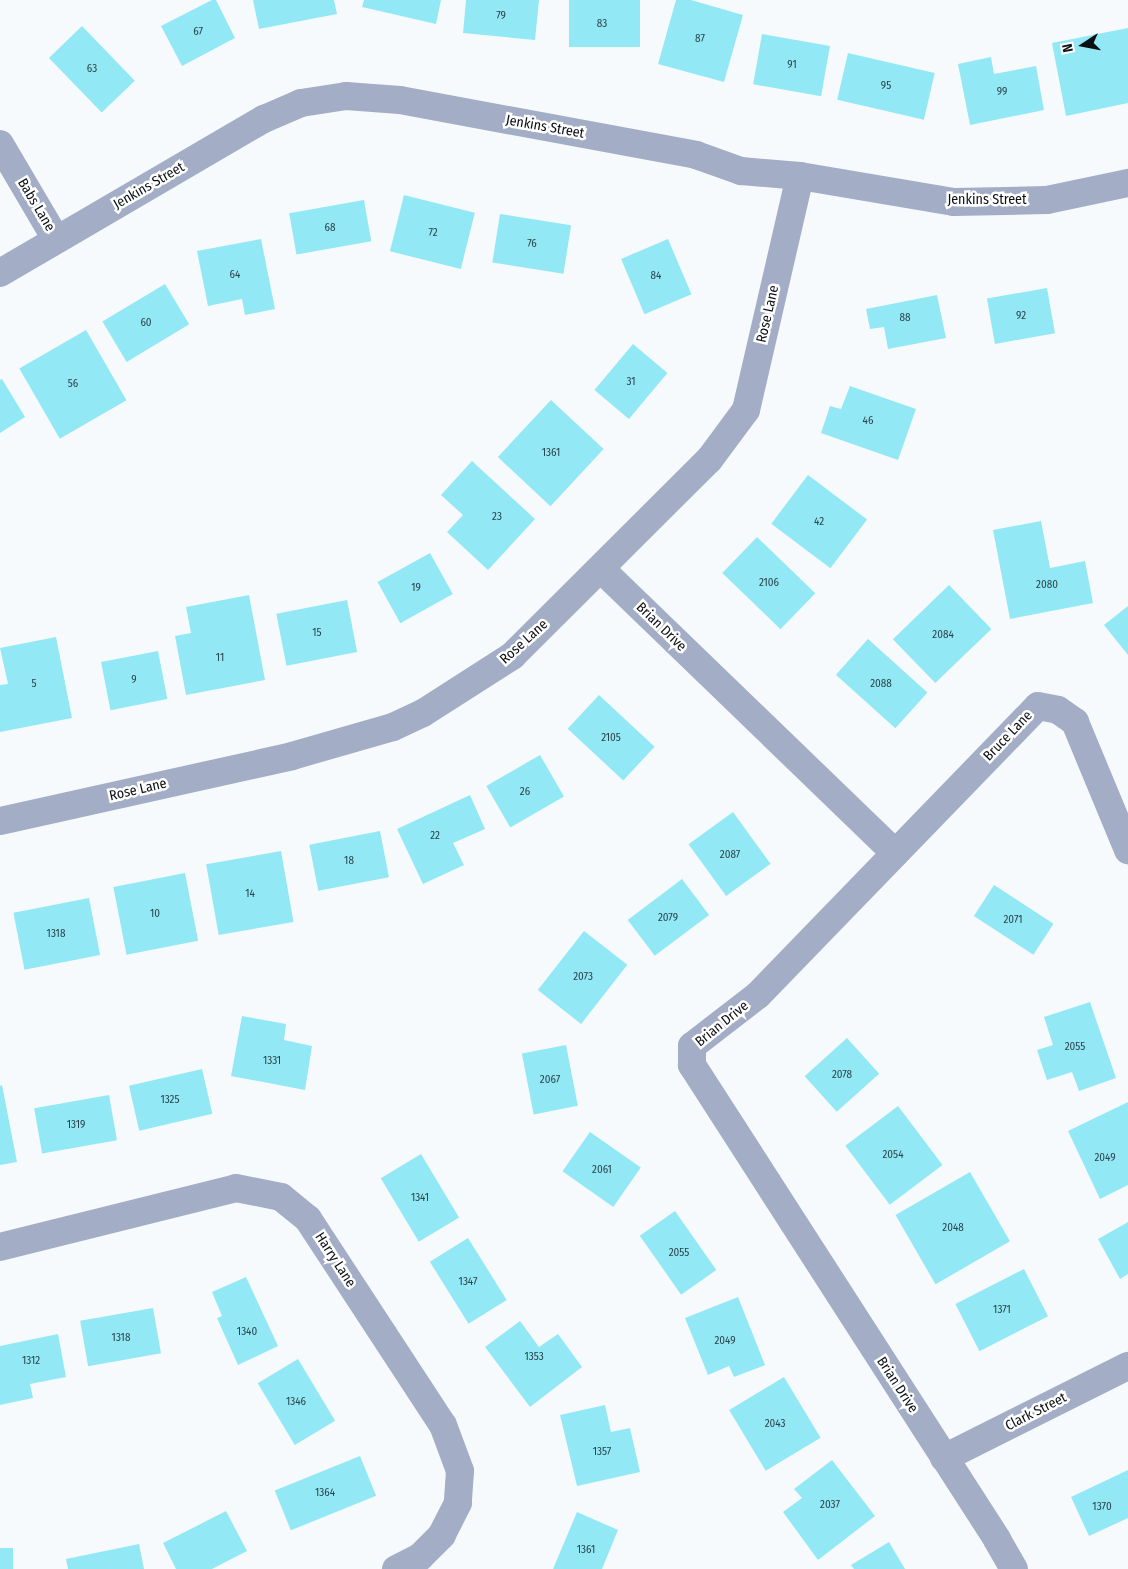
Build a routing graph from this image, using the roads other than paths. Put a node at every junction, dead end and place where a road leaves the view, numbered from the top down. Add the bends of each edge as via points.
1 (0, 144) edge
2 (800, 176) junction
3 (1128, 184) edge
4 (56, 239) junction
5 (0, 273) edge
6 (601, 569) junction
7 (0, 821) edge
8 (1128, 850) edge
9 (895, 853) junction
10 (0, 1247) edge
11 (1128, 1366) edge
12 (944, 1458) junction
13 (396, 1569) edge
14 (1014, 1569) edge

1 - 4 street, Babs Lane
2 - 3 street, Jenkins Street via 954,202 1046,200
2 - 4 street, Jenkins Street via 741,171 696,155 400,100 346,96 301,103 264,119
2 - 6 street, Rose Lane via 746,410 709,460
4 - 5 street, Jenkins Street
6 - 7 street, Rose Lane via 512,656 423,713 393,727 292,756
6 - 9 street, Brian Drive
8 - 9 street, Bruce Lane via 1075,722 1058,710 1038,706
9 - 12 street, Brian Drive via 758,995 692,1046 692,1065
10 - 13 street, Harry Lane via 236,1188 280,1197 301,1214 313,1227 443,1425 460,1471 458,1503 442,1535 420,1557
11 - 12 street, Clark Street
12 - 14 street, Brian Drive

